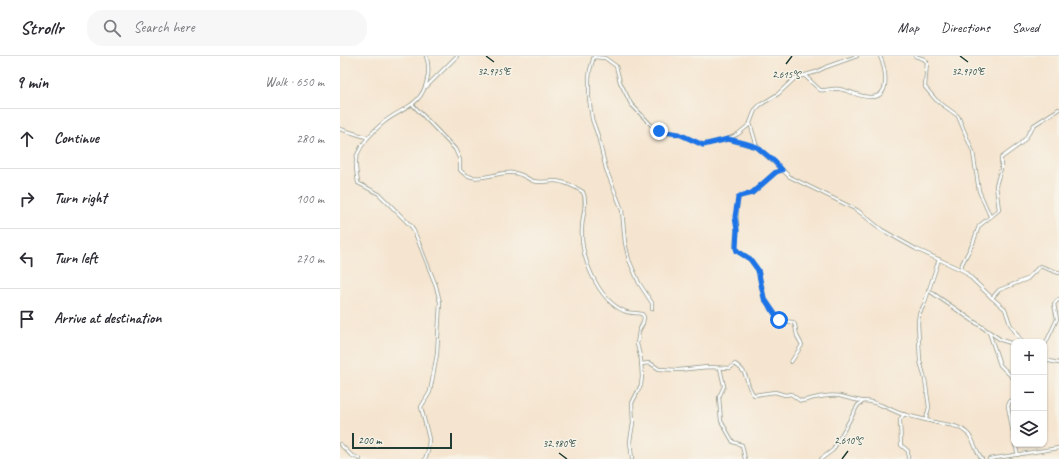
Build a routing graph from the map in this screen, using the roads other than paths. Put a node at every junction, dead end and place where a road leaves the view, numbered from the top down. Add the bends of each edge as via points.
1 (426, 56) edge
2 (457, 56) edge
3 (593, 56) edge
4 (857, 56) edge
5 (880, 56) edge
6 (915, 56) edge
7 (804, 75) junction
8 (425, 88) junction
9 (413, 105) junction
10 (1059, 109) edge
11 (750, 123) junction
12 (340, 129) edge
13 (366, 137) junction
14 (728, 139) junction
15 (757, 147) junction
16 (782, 170) junction
17 (990, 216) junction
18 (938, 259) junction
19 (961, 269) junction
20 (1059, 273) edge
21 (928, 290) junction
22 (992, 298) junction
23 (1059, 299) edge
24 (652, 309) dead end
25 (989, 331) junction
26 (1020, 339) edge
27 (1046, 339) edge
28 (1011, 343) edge
29 (1047, 361) edge
30 (791, 362) dead end
31 (641, 364) junction
32 (1059, 364) edge
33 (720, 368) junction
34 (1011, 376) edge
35 (862, 401) junction
36 (1011, 401) edge
37 (904, 414) junction
38 (926, 419) junction
39 (1011, 422) edge
40 (340, 444) edge
41 (1016, 447) edge
42 (1059, 448) edge
43 (1018, 455) junction
44 (360, 459) edge
45 (425, 459) edge
46 (632, 459) edge
47 (745, 459) edge
48 (822, 459) edge
49 (908, 459) edge
50 (982, 459) edge
51 (989, 459) edge

1 - 8 street via 429,68
2 - 8 street
3 - 14 street via 605,58 616,66 620,82 631,104 656,130 679,134 703,145
3 - 24 street via 588,98 592,119 606,169 622,210 629,260 650,300
4 - 7 street
5 - 7 street via 885,73 885,86 882,92 871,97 839,89 820,90
6 - 17 street via 927,62 924,83 926,89 958,116 973,152 979,191
7 - 11 street via 795,78 778,94 760,105
8 - 9 street
9 - 13 street via 384,122
9 - 31 street via 451,144 460,160 460,170 467,175 480,178 514,172 533,181 562,182 583,192 584,256 599,287 612,303 626,312 644,315 636,344
10 - 17 street via 1034,125 1025,139 1001,158 1001,170 996,185 999,210
11 - 14 street
11 - 15 street
12 - 13 street
13 - 45 street via 356,160 358,183 380,194 412,227 440,302 433,381 421,407 429,439
14 - 15 street
15 - 16 street
16 - 18 street via 802,184 857,210 882,230 916,250
16 - 30 street via 776,172 752,193 739,196 735,217 735,242 737,251 750,259 758,270 764,298 778,319 793,322 795,325 802,345
17 - 19 street via 978,228
18 - 19 street
18 - 21 street
19 - 22 street
20 - 22 street via 1040,266 1028,279 1000,290
21 - 25 street
21 - 38 street via 918,317 920,361 929,407
22 - 26 street via 1005,309 1010,324
23 - 27 street via 1054,304 1056,321
25 - 28 street
25 - 34 street via 1000,365
29 - 32 street
31 - 33 street via 650,363 660,369 678,370
31 - 46 street via 642,381 632,403
33 - 35 street via 730,368 734,364 738,366 745,372 748,386 754,395 778,392 792,394 802,400 832,395
33 - 47 street via 724,384 719,397 721,421 733,442 742,445
35 - 37 street via 872,402
35 - 48 street via 833,450
36 - 39 street via 1008,406
37 - 38 street
37 - 49 street via 900,420 901,445 908,452
38 - 50 street via 966,431
40 - 44 street via 351,455
41 - 43 street
42 - 43 street
43 - 51 street

